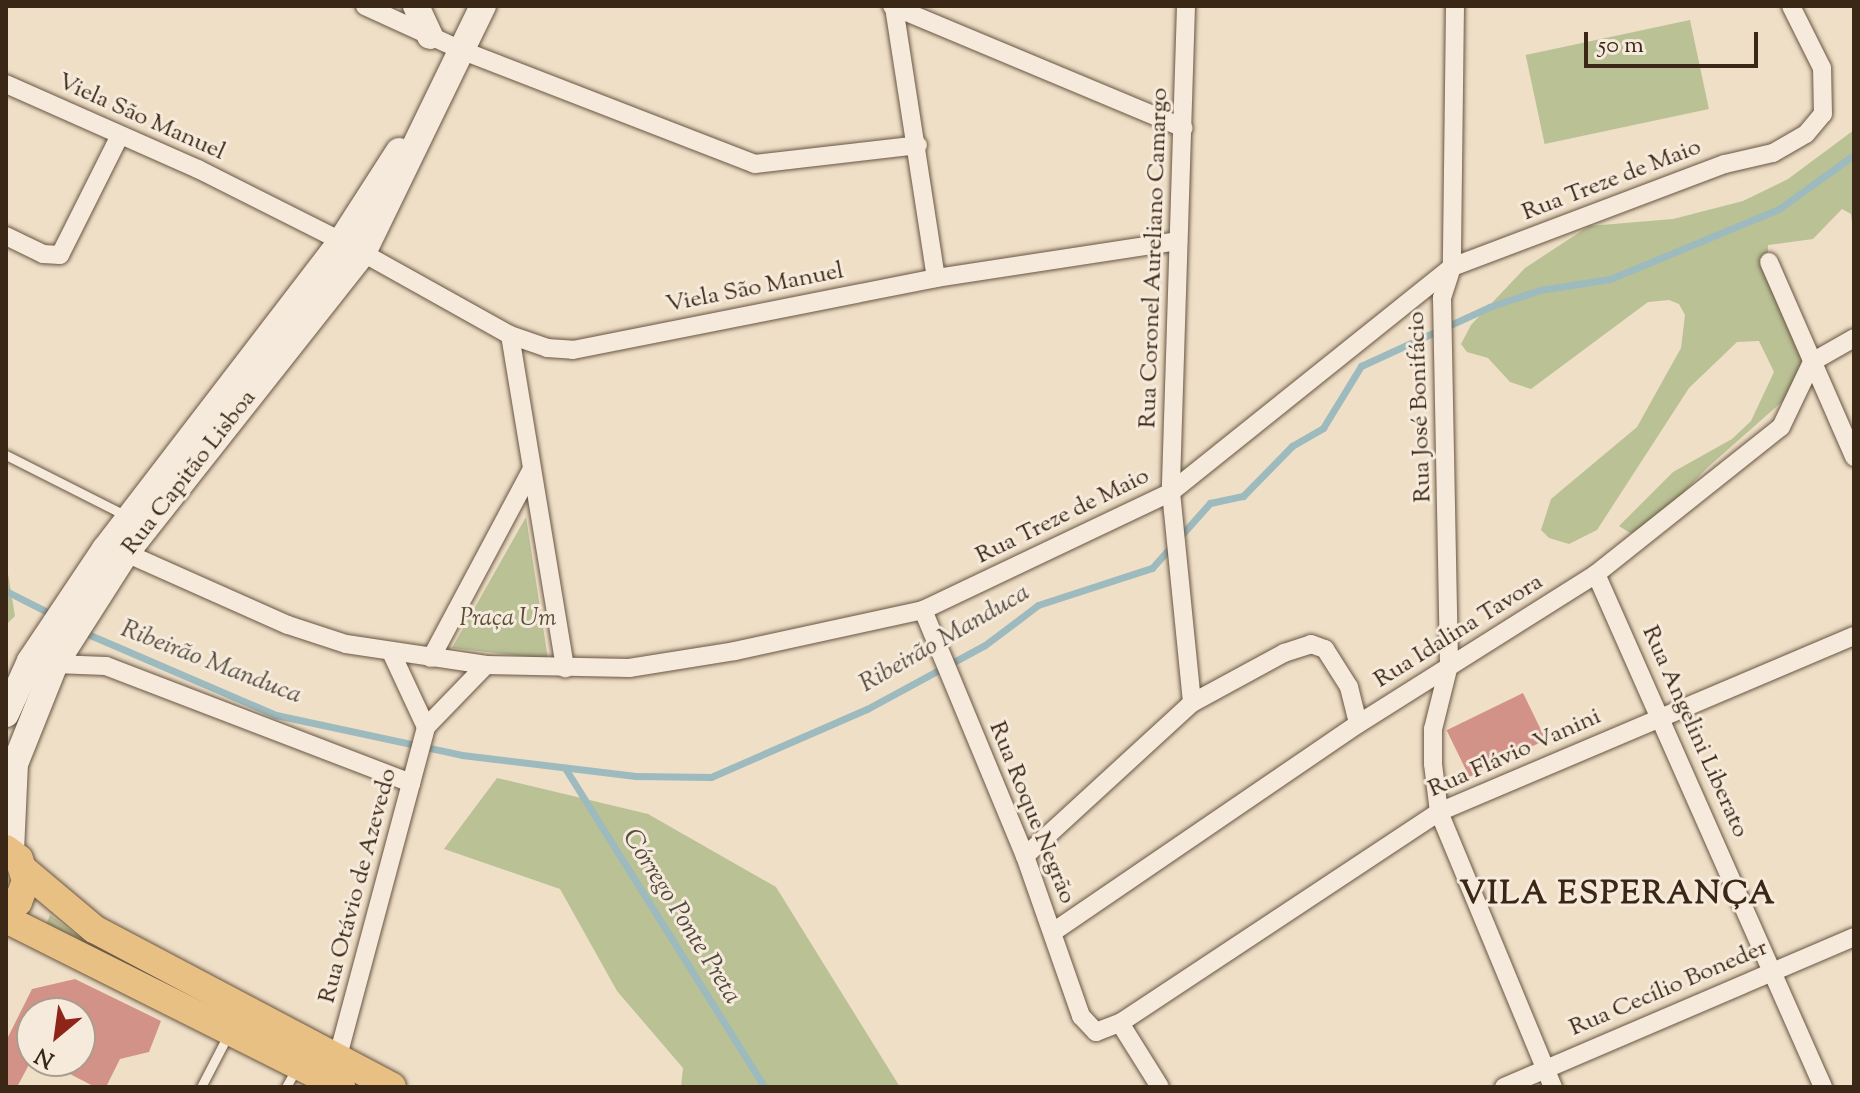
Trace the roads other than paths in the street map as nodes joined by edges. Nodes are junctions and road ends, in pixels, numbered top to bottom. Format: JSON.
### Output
{"nodes":[{"id":1,"x":365,"y":6,"type":"edge"},
{"id":2,"x":416,"y":6,"type":"edge"},
{"id":3,"x":483,"y":6,"type":"edge"},
{"id":4,"x":893,"y":6,"type":"edge"},
{"id":5,"x":1186,"y":6,"type":"edge"},
{"id":6,"x":1455,"y":6,"type":"edge"},
{"id":7,"x":1791,"y":6,"type":"edge"},
{"id":8,"x":430,"y":36,"type":"junction"},
{"id":9,"x":461,"y":50,"type":"junction"},
{"id":10,"x":6,"y":84,"type":"edge"},
{"id":11,"x":1184,"y":128,"type":"junction"},
{"id":12,"x":120,"y":135,"type":"junction"},
{"id":13,"x":918,"y":145,"type":"junction"},
{"id":14,"x":6,"y":236,"type":"edge"},
{"id":15,"x":1178,"y":241,"type":"junction"},
{"id":16,"x":352,"y":247,"type":"junction"},
{"id":17,"x":1769,"y":262,"type":"dead end"},
{"id":18,"x":1452,"y":267,"type":"junction"},
{"id":19,"x":936,"y":278,"type":"junction"},
{"id":20,"x":510,"y":335,"type":"junction"},
{"id":21,"x":1854,"y":338,"type":"edge"},
{"id":22,"x":1812,"y":362,"type":"junction"},
{"id":23,"x":6,"y":455,"type":"edge"},
{"id":24,"x":1854,"y":457,"type":"edge"},
{"id":25,"x":531,"y":471,"type":"junction"},
{"id":26,"x":1171,"y":492,"type":"junction"},
{"id":27,"x":128,"y":517,"type":"junction"},
{"id":28,"x":126,"y":553,"type":"junction"},
{"id":29,"x":1596,"y":574,"type":"junction"},
{"id":30,"x":87,"y":594,"type":"junction"},
{"id":31,"x":923,"y":610,"type":"junction"},
{"id":32,"x":1854,"y":636,"type":"edge"},
{"id":33,"x":58,"y":645,"type":"junction"},
{"id":34,"x":391,"y":652,"type":"junction"},
{"id":35,"x":431,"y":658,"type":"junction"},
{"id":36,"x":486,"y":665,"type":"junction"},
{"id":37,"x":1449,"y":665,"type":"junction"},
{"id":38,"x":565,"y":669,"type":"junction"},
{"id":39,"x":1192,"y":703,"type":"junction"},
{"id":40,"x":6,"y":714,"type":"edge"},
{"id":41,"x":1662,"y":716,"type":"junction"},
{"id":42,"x":1358,"y":724,"type":"junction"},
{"id":43,"x":425,"y":730,"type":"junction"},
{"id":44,"x":411,"y":783,"type":"junction"},
{"id":45,"x":1439,"y":812,"type":"junction"},
{"id":46,"x":1025,"y":856,"type":"junction"},
{"id":47,"x":14,"y":857,"type":"edge"},
{"id":48,"x":6,"y":910,"type":"edge"},
{"id":49,"x":6,"y":919,"type":"edge"},
{"id":50,"x":1053,"y":932,"type":"junction"},
{"id":51,"x":1854,"y":937,"type":"edge"},
{"id":52,"x":1772,"y":971,"type":"junction"},
{"id":53,"x":1120,"y":1023,"type":"junction"},
{"id":54,"x":1096,"y":1032,"type":"joint"},
{"id":55,"x":228,"y":1035,"type":"junction"},
{"id":56,"x":338,"y":1056,"type":"junction"},
{"id":57,"x":1545,"y":1069,"type":"junction"},
{"id":58,"x":292,"y":1075,"type":"edge"},
{"id":59,"x":201,"y":1087,"type":"edge"},
{"id":60,"x":341,"y":1087,"type":"edge"},
{"id":61,"x":392,"y":1087,"type":"edge"},
{"id":62,"x":1160,"y":1087,"type":"edge"},
{"id":63,"x":1504,"y":1087,"type":"edge"},
{"id":64,"x":1553,"y":1087,"type":"edge"},
{"id":65,"x":1823,"y":1087,"type":"edge"}],
"edges":[{"from":1,"to":8,"type":"street"},
{"from":2,"to":8,"type":"street"},
{"from":3,"to":9,"type":"street","name":"Rua Capitão Lisboa"},
{"from":4,"to":11,"type":"street"},
{"from":4,"to":13,"type":"street"},
{"from":5,"to":11,"type":"street","name":"Rua Coronel Aureliano Camargo"},
{"from":6,"to":18,"type":"street","name":"Rua José Bonifácio"},
{"from":7,"to":18,"type":"street","name":"Rua Treze de Maio"},
{"from":8,"to":9,"type":"street"},
{"from":9,"to":13,"type":"street"},
{"from":9,"to":16,"type":"street","name":"Rua Capitão Lisboa"},
{"from":10,"to":12,"type":"street","name":"Viela São Manuel"},
{"from":11,"to":15,"type":"street","name":"Rua Coronel Aureliano Camargo"},
{"from":12,"to":14,"type":"street"},
{"from":12,"to":16,"type":"street","name":"Viela São Manuel"},
{"from":13,"to":19,"type":"street"},
{"from":15,"to":19,"type":"street","name":"Viela São Manuel"},
{"from":15,"to":26,"type":"street","name":"Rua Coronel Aureliano Camargo"},
{"from":16,"to":20,"type":"street","name":"Viela São Manuel"},
{"from":16,"to":27,"type":"street","name":"Rua Capitão Lisboa"},
{"from":16,"to":28,"type":"street","name":"Rua Capitão Lisboa"},
{"from":17,"to":22,"type":"street"},
{"from":18,"to":26,"type":"street","name":"Rua Treze de Maio"},
{"from":18,"to":37,"type":"street","name":"Rua José Bonifácio"},
{"from":19,"to":20,"type":"street","name":"Viela São Manuel"},
{"from":20,"to":25,"type":"street"},
{"from":21,"to":22,"type":"street"},
{"from":22,"to":24,"type":"street"},
{"from":22,"to":29,"type":"street","name":"Rua Idalina Tavora"},
{"from":23,"to":27,"type":"lane"},
{"from":25,"to":35,"type":"street"},
{"from":25,"to":38,"type":"street"},
{"from":26,"to":31,"type":"street","name":"Rua Treze de Maio"},
{"from":26,"to":39,"type":"street","name":"Rua Coronel Aureliano Camargo"},
{"from":27,"to":30,"type":"street","name":"Rua Capitão Lisboa"},
{"from":28,"to":30,"type":"street","name":"Rua Capitão Lisboa"},
{"from":28,"to":34,"type":"street","name":"Rua Treze de Maio"},
{"from":29,"to":37,"type":"street","name":"Rua Idalina Tavora"},
{"from":29,"to":41,"type":"street","name":"Rua Angelini Liberato"},
{"from":30,"to":33,"type":"street","name":"Rua Capitão Lisboa"},
{"from":31,"to":38,"type":"street","name":"Rua Treze de Maio"},
{"from":31,"to":46,"type":"street","name":"Rua Roque Negrão"},
{"from":32,"to":41,"type":"street","name":"Rua Flávio Vanini"},
{"from":33,"to":40,"type":"street","name":"Rua Capitão Lisboa"},
{"from":33,"to":44,"type":"street"},
{"from":33,"to":47,"type":"street","name":"Rua Capitão Lisboa"},
{"from":34,"to":35,"type":"street","name":"Rua Treze de Maio"},
{"from":34,"to":43,"type":"street"},
{"from":35,"to":36,"type":"street","name":"Rua Treze de Maio"},
{"from":36,"to":38,"type":"street","name":"Rua Treze de Maio"},
{"from":36,"to":43,"type":"street"},
{"from":37,"to":42,"type":"street","name":"Rua Idalina Tavora"},
{"from":37,"to":45,"type":"street","name":"Rua José Bonifácio"},
{"from":39,"to":42,"type":"street"},
{"from":39,"to":46,"type":"street"},
{"from":41,"to":45,"type":"street","name":"Rua Flávio Vanini"},
{"from":41,"to":52,"type":"street","name":"Rua Angelini Liberato"},
{"from":42,"to":50,"type":"street","name":"Rua Idalina Tavora"},
{"from":43,"to":44,"type":"street","name":"Rua Otávio de Azevedo"},
{"from":44,"to":56,"type":"street","name":"Rua Otávio de Azevedo"},
{"from":45,"to":53,"type":"street","name":"Rua Flávio Vanini"},
{"from":45,"to":57,"type":"street","name":"Rua José Bonifácio"},
{"from":46,"to":50,"type":"street","name":"Rua Roque Negrão"},
{"from":47,"to":48,"type":"main road"},
{"from":47,"to":56,"type":"main road"},
{"from":49,"to":55,"type":"main road"},
{"from":50,"to":54,"type":"street","name":"Rua Roque Negrão"},
{"from":51,"to":52,"type":"street","name":"Rua Cecílio Boneder"},
{"from":52,"to":57,"type":"street","name":"Rua Cecílio Boneder"},
{"from":52,"to":65,"type":"street","name":"Rua Angelini Liberato"},
{"from":53,"to":54,"type":"street","name":"Rua Flávio Vanini"},
{"from":53,"to":62,"type":"street"},
{"from":55,"to":58,"type":"main road"},
{"from":55,"to":59,"type":"lane"},
{"from":56,"to":61,"type":"main road"},
{"from":57,"to":63,"type":"street","name":"Rua Cecílio Boneder"},
{"from":57,"to":64,"type":"street","name":"Rua José Bonifácio"},
{"from":58,"to":60,"type":"main road"}]}
